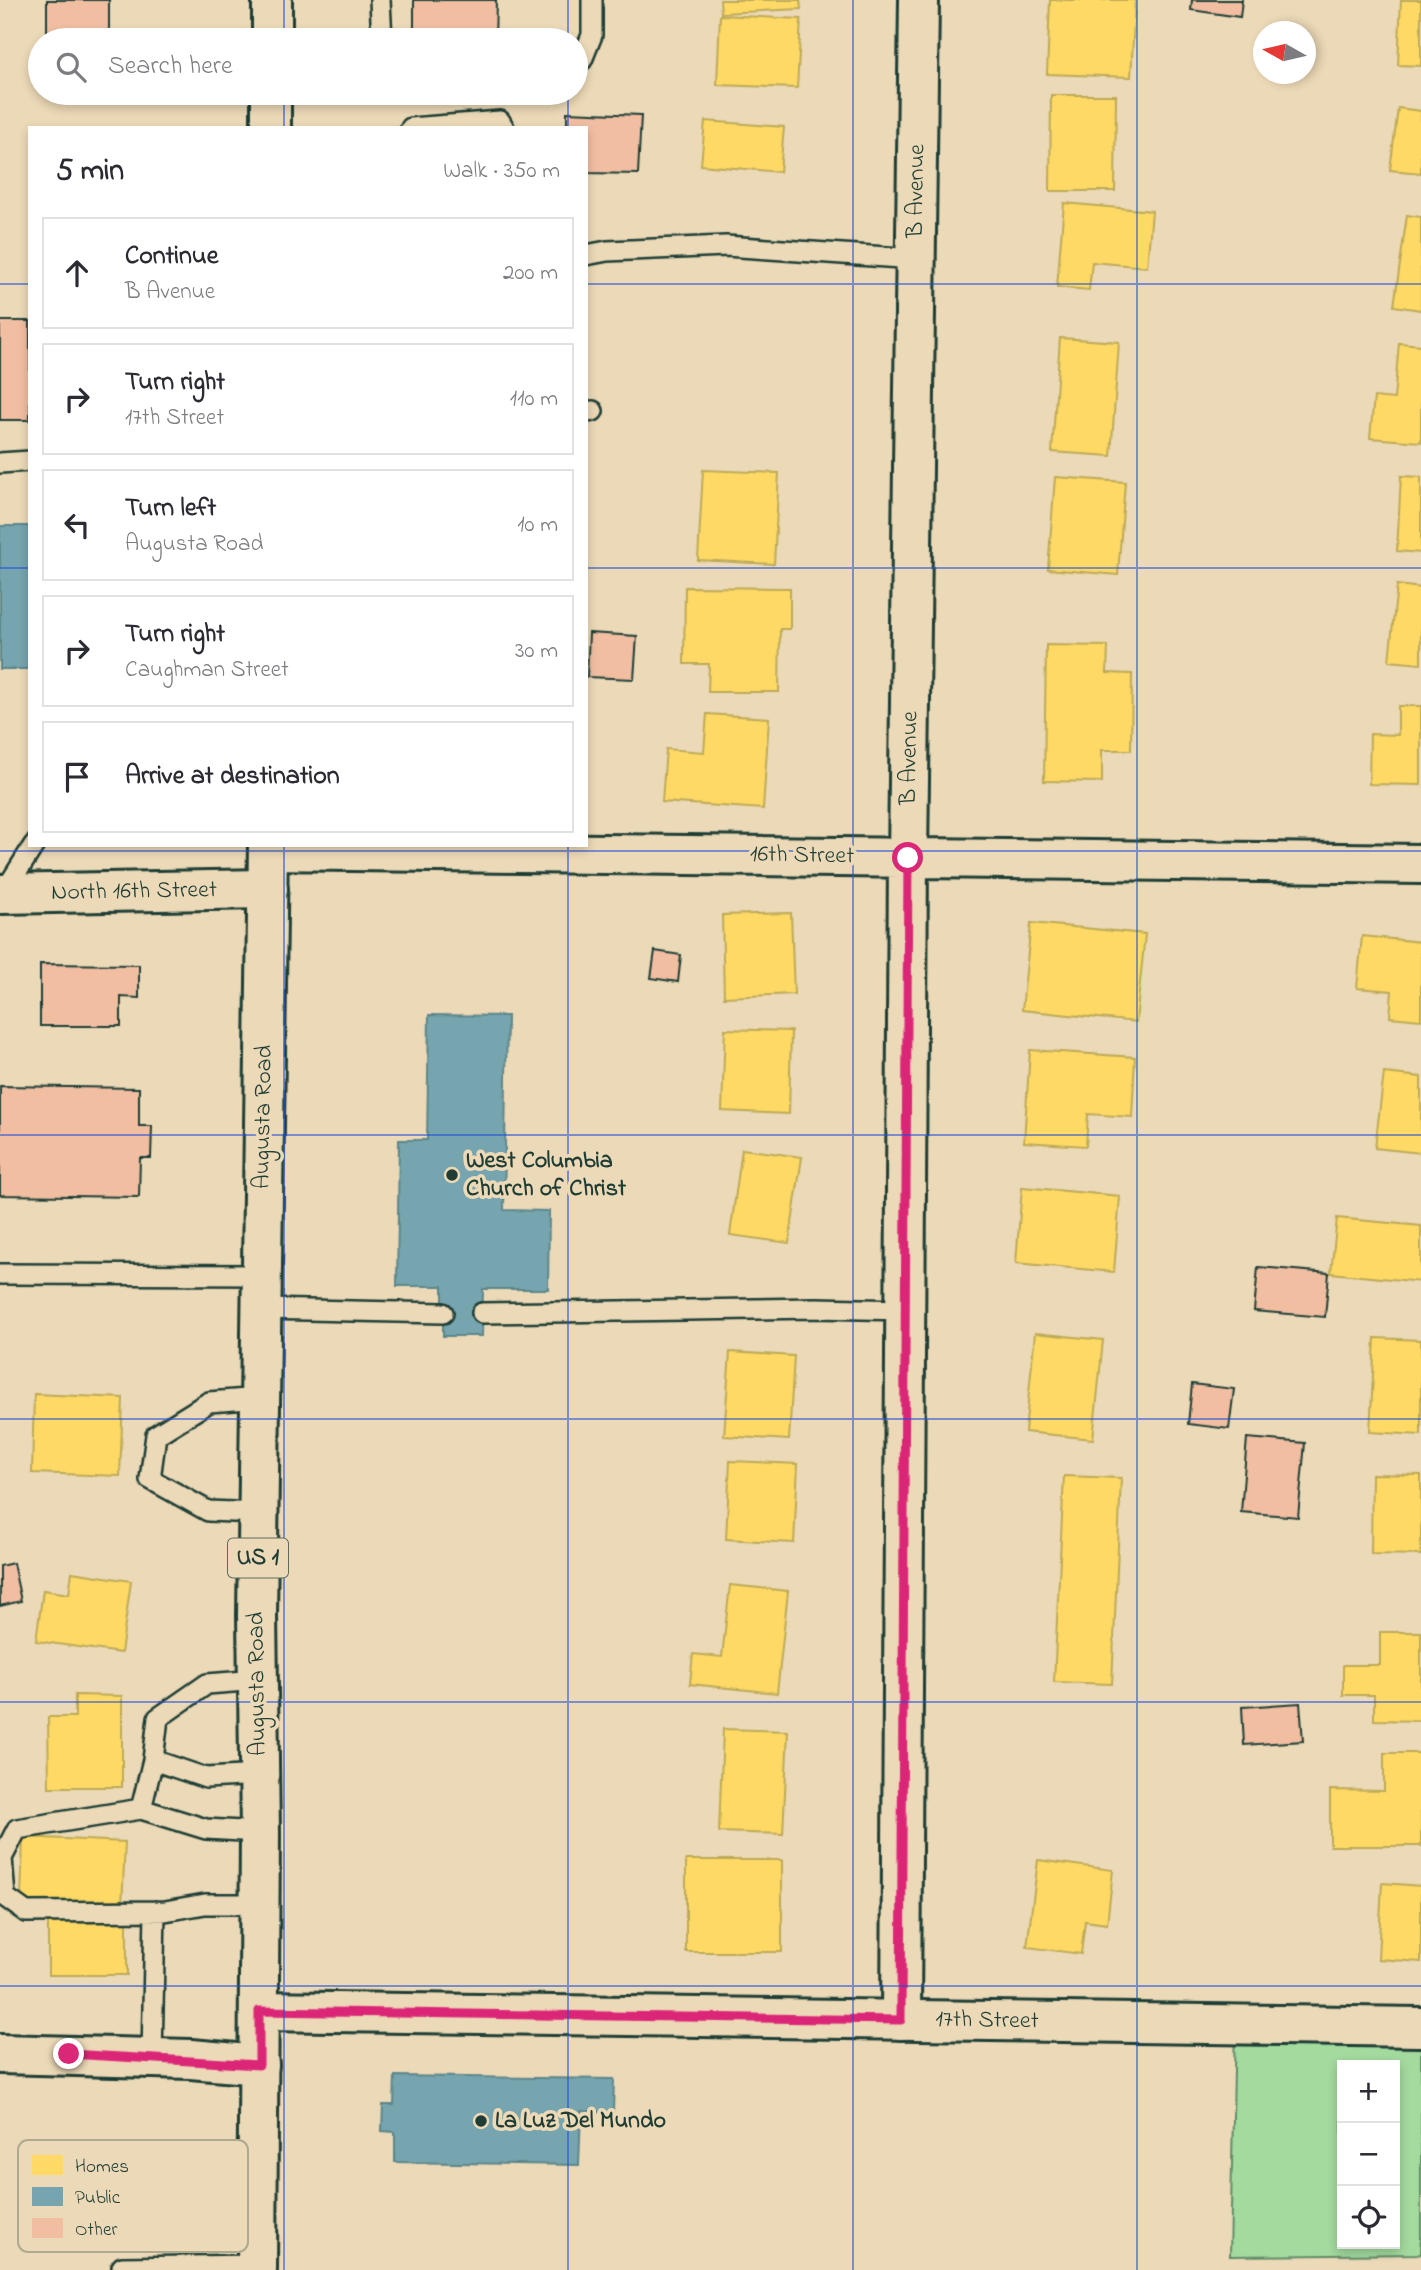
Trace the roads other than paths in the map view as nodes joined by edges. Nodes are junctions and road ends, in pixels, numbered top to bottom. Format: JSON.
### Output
{"nodes":[{"id":1,"x":272,"y":0,"type":"edge"},
{"id":2,"x":380,"y":0,"type":"edge"},
{"id":3,"x":592,"y":0,"type":"edge"},
{"id":4,"x":919,"y":0,"type":"edge"},
{"id":5,"x":272,"y":28,"type":"edge"},
{"id":6,"x":381,"y":28,"type":"edge"},
{"id":7,"x":588,"y":45,"type":"edge"},
{"id":8,"x":271,"y":105,"type":"edge"},
{"id":9,"x":271,"y":126,"type":"edge"},
{"id":10,"x":436,"y":126,"type":"edge"},
{"id":11,"x":503,"y":126,"type":"edge"},
{"id":12,"x":588,"y":255,"type":"edge"},
{"id":13,"x":916,"y":259,"type":"junction"},
{"id":14,"x":28,"y":461,"type":"edge"},
{"id":15,"x":0,"y":463,"type":"edge"},
{"id":16,"x":33,"y":847,"type":"edge"},
{"id":17,"x":268,"y":848,"type":"edge"},
{"id":18,"x":908,"y":858,"type":"junction"},
{"id":19,"x":1421,"y":864,"type":"edge"},
{"id":20,"x":268,"y":890,"type":"junction"},
{"id":21,"x":1,"y":894,"type":"edge"},
{"id":22,"x":0,"y":1274,"type":"edge"},
{"id":23,"x":262,"y":1292,"type":"junction"},
{"id":24,"x":906,"y":1310,"type":"junction"},
{"id":25,"x":443,"y":1313,"type":"dead end"},
{"id":26,"x":482,"y":1314,"type":"dead end"},
{"id":27,"x":260,"y":1398,"type":"junction"},
{"id":28,"x":258,"y":1513,"type":"junction"},
{"id":29,"x":258,"y":1680,"type":"junction"},
{"id":30,"x":153,"y":1760,"type":"junction"},
{"id":31,"x":260,"y":1775,"type":"junction"},
{"id":32,"x":141,"y":1809,"type":"junction"},
{"id":33,"x":260,"y":1832,"type":"junction"},
{"id":34,"x":260,"y":1904,"type":"junction"},
{"id":35,"x":155,"y":1911,"type":"junction"},
{"id":36,"x":259,"y":2011,"type":"junction"},
{"id":37,"x":901,"y":2020,"type":"junction"},
{"id":38,"x":1421,"y":2027,"type":"edge"},
{"id":39,"x":0,"y":2054,"type":"edge"},
{"id":40,"x":152,"y":2057,"type":"junction"},
{"id":41,"x":259,"y":2065,"type":"junction"},
{"id":42,"x":122,"y":2267,"type":"dead end"},
{"id":43,"x":257,"y":2267,"type":"edge"}],
"edges":[{"from":1,"to":5,"type":"street"},
{"from":2,"to":6,"type":"lane"},
{"from":3,"to":7,"type":"lane"},
{"from":4,"to":13,"type":"street","name":"B Avenue"},
{"from":8,"to":9,"type":"street"},
{"from":10,"to":11,"type":"lane"},
{"from":12,"to":13,"type":"lane"},
{"from":13,"to":18,"type":"street","name":"B Avenue"},
{"from":14,"to":15,"type":"lane"},
{"from":16,"to":21,"type":"lane"},
{"from":17,"to":18,"type":"street","name":"16th Street"},
{"from":17,"to":20,"type":"street","name":"Augusta Road","number":"US 1"},
{"from":18,"to":19,"type":"street","name":"16th Street"},
{"from":18,"to":24,"type":"street","name":"B Avenue"},
{"from":20,"to":21,"type":"street","name":"North 16th Street"},
{"from":20,"to":23,"type":"street","name":"Augusta Road","number":"US 1"},
{"from":22,"to":23,"type":"lane"},
{"from":23,"to":25,"type":"lane"},
{"from":23,"to":27,"type":"street","name":"Augusta Road","number":"US 1"},
{"from":24,"to":26,"type":"lane"},
{"from":24,"to":37,"type":"street","name":"B Avenue"},
{"from":27,"to":28,"type":"street","name":"Augusta Road","number":"US 1"},
{"from":27,"to":28,"type":"lane"},
{"from":28,"to":29,"type":"street","name":"Augusta Road","number":"US 1"},
{"from":29,"to":30,"type":"lane"},
{"from":29,"to":31,"type":"street","name":"Augusta Road","number":"US 1"},
{"from":30,"to":31,"type":"lane"},
{"from":30,"to":32,"type":"lane"},
{"from":31,"to":33,"type":"street","name":"Augusta Road","number":"US 1"},
{"from":32,"to":33,"type":"lane"},
{"from":32,"to":35,"type":"lane"},
{"from":33,"to":34,"type":"street","name":"Augusta Road","number":"US 1"},
{"from":34,"to":35,"type":"lane"},
{"from":34,"to":36,"type":"street","name":"Augusta Road","number":"US 1"},
{"from":35,"to":40,"type":"lane"},
{"from":36,"to":37,"type":"street","name":"17th Street"},
{"from":36,"to":41,"type":"street","name":"Augusta Road","number":"US 1"},
{"from":37,"to":38,"type":"street","name":"17th Street"},
{"from":39,"to":40,"type":"street"},
{"from":40,"to":41,"type":"street"},
{"from":41,"to":43,"type":"street","name":"Augusta Road","number":"US 1"},
{"from":42,"to":43,"type":"lane"}]}
